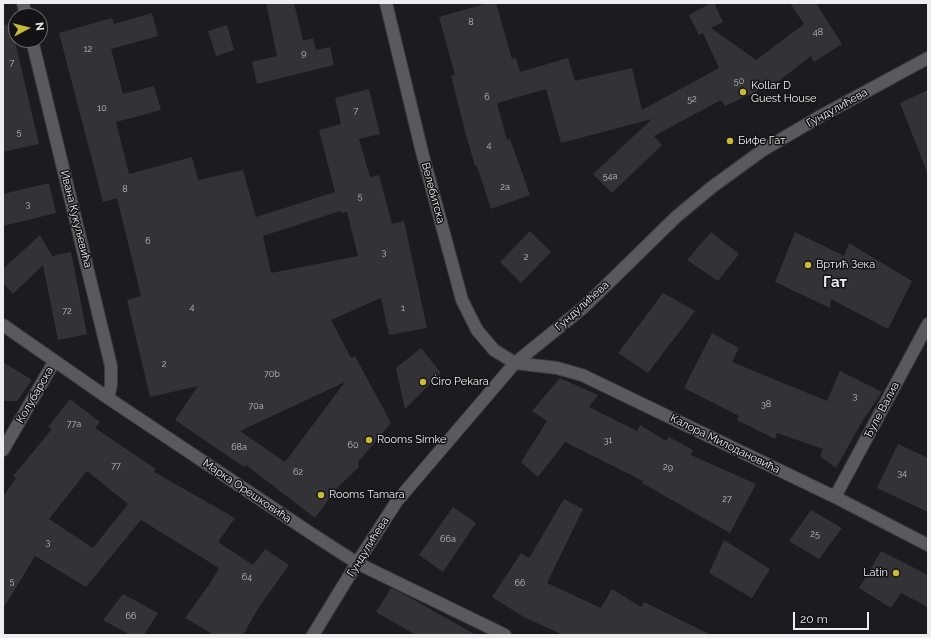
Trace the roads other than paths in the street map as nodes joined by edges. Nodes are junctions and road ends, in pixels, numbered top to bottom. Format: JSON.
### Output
{"nodes":[{"id":1,"x":386,"y":3,"type":"edge"},
{"id":2,"x":34,"y":48,"type":"edge"},
{"id":3,"x":928,"y":58,"type":"edge"},
{"id":4,"x":928,"y":324,"type":"edge"},
{"id":5,"x":3,"y":325,"type":"edge"},
{"id":6,"x":54,"y":362,"type":"junction"},
{"id":7,"x":515,"y":363,"type":"junction"},
{"id":8,"x":108,"y":398,"type":"junction"},
{"id":9,"x":3,"y":450,"type":"edge"},
{"id":10,"x":835,"y":497,"type":"junction"},
{"id":11,"x":928,"y":545,"type":"edge"},
{"id":12,"x":357,"y":563,"type":"junction"},
{"id":13,"x":314,"y":635,"type":"edge"},
{"id":14,"x":505,"y":635,"type":"edge"}],
"edges":[{"from":1,"to":7,"type":"street","name":"Велебитска"},
{"from":2,"to":8,"type":"street","name":"Ивана Кукуљевића"},
{"from":3,"to":7,"type":"street","name":"Гундулићева"},
{"from":4,"to":10,"type":"street","name":"Ђуле Валиа"},
{"from":5,"to":6,"type":"street","name":"Марка Орешковића"},
{"from":6,"to":8,"type":"street","name":"Марка Орешковића"},
{"from":6,"to":9,"type":"street","name":"Колубарска"},
{"from":7,"to":10,"type":"street","name":"Калора Милодановића"},
{"from":7,"to":12,"type":"street","name":"Гундулићева"},
{"from":8,"to":12,"type":"street","name":"Марка Орешковића"},
{"from":10,"to":11,"type":"street","name":"Калора Милодановића"},
{"from":12,"to":13,"type":"street","name":"Гундулићева"},
{"from":12,"to":14,"type":"street","name":"Марка Орешковића"}]}
